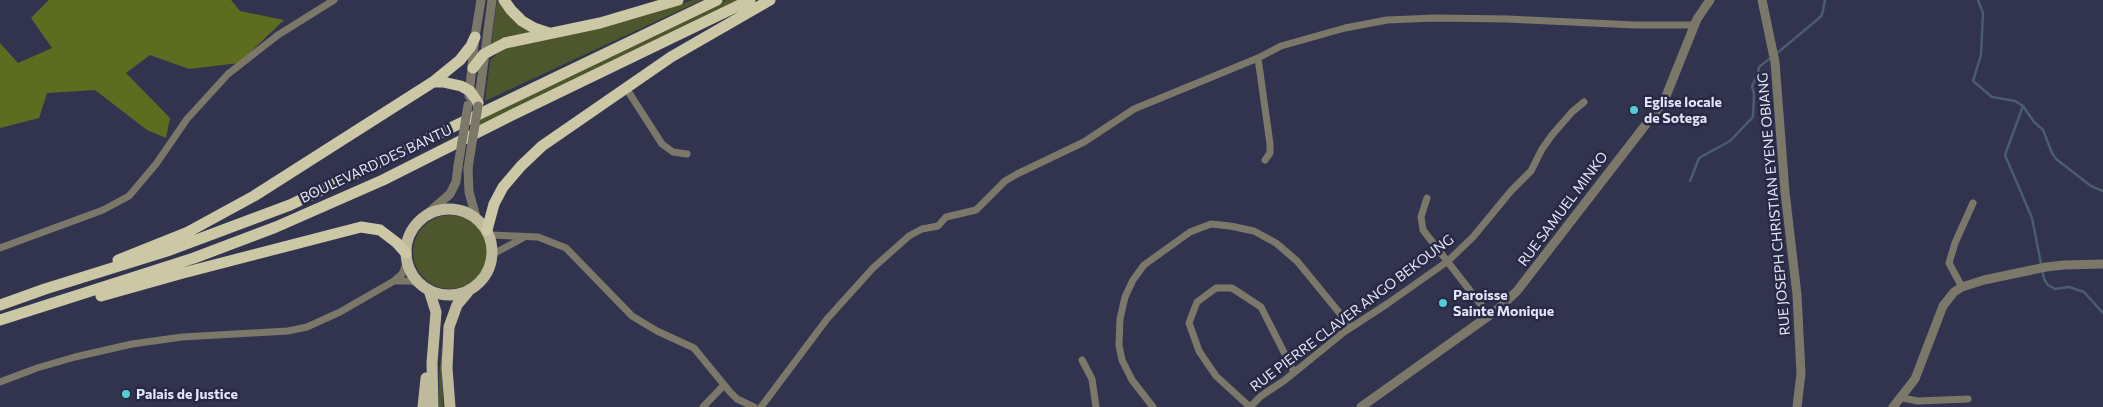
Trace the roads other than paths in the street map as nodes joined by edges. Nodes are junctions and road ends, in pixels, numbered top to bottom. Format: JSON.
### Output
{"nodes":[{"id":1,"x":334,"y":0,"type":"edge"},
{"id":2,"x":482,"y":0,"type":"edge"},
{"id":3,"x":492,"y":0,"type":"edge"},
{"id":4,"x":504,"y":0,"type":"edge"},
{"id":5,"x":678,"y":0,"type":"edge"},
{"id":6,"x":717,"y":0,"type":"edge"},
{"id":7,"x":750,"y":0,"type":"edge"},
{"id":8,"x":770,"y":0,"type":"edge"},
{"id":9,"x":1710,"y":0,"type":"edge"},
{"id":10,"x":1762,"y":0,"type":"edge"},
{"id":11,"x":1695,"y":25,"type":"junction"},
{"id":12,"x":550,"y":33,"type":"junction"},
{"id":13,"x":475,"y":37,"type":"junction"},
{"id":14,"x":484,"y":54,"type":"junction"},
{"id":15,"x":1258,"y":58,"type":"junction"},
{"id":16,"x":474,"y":68,"type":"junction"},
{"id":17,"x":433,"y":82,"type":"junction"},
{"id":18,"x":626,"y":88,"type":"junction"},
{"id":19,"x":470,"y":91,"type":"junction"},
{"id":20,"x":1584,"y":102,"type":"dead end"},
{"id":21,"x":475,"y":105,"type":"junction"},
{"id":22,"x":687,"y":154,"type":"dead end"},
{"id":23,"x":1265,"y":160,"type":"dead end"},
{"id":24,"x":1427,"y":198,"type":"dead end"},
{"id":25,"x":1973,"y":203,"type":"dead end"},
{"id":26,"x":427,"y":214,"type":"junction"},
{"id":27,"x":476,"y":217,"type":"junction"},
{"id":28,"x":489,"y":232,"type":"junction"},
{"id":29,"x":525,"y":237,"type":"junction"},
{"id":30,"x":0,"y":248,"type":"edge"},
{"id":31,"x":493,"y":254,"type":"junction"},
{"id":32,"x":406,"y":257,"type":"junction"},
{"id":33,"x":1448,"y":261,"type":"junction"},
{"id":34,"x":2103,"y":264,"type":"edge"},
{"id":35,"x":394,"y":281,"type":"junction"},
{"id":36,"x":1962,"y":286,"type":"junction"},
{"id":37,"x":424,"y":287,"type":"junction"},
{"id":38,"x":474,"y":288,"type":"junction"},
{"id":39,"x":45,"y":289,"type":"junction"},
{"id":40,"x":0,"y":305,"type":"edge"},
{"id":41,"x":1490,"y":315,"type":"junction"},
{"id":42,"x":0,"y":320,"type":"edge"},
{"id":43,"x":1351,"y":326,"type":"junction"},
{"id":44,"x":434,"y":329,"type":"junction"},
{"id":45,"x":1082,"y":360,"type":"dead end"},
{"id":46,"x":1294,"y":372,"type":"junction"},
{"id":47,"x":0,"y":382,"type":"edge"},
{"id":48,"x":448,"y":383,"type":"junction"},
{"id":49,"x":724,"y":385,"type":"junction"},
{"id":50,"x":1902,"y":398,"type":"junction"},
{"id":51,"x":1968,"y":399,"type":"dead end"},
{"id":52,"x":1365,"y":406,"type":"edge"},
{"id":53,"x":422,"y":407,"type":"edge"},
{"id":54,"x":433,"y":407,"type":"edge"},
{"id":55,"x":446,"y":407,"type":"edge"},
{"id":56,"x":450,"y":407,"type":"edge"},
{"id":57,"x":703,"y":407,"type":"edge"},
{"id":58,"x":754,"y":407,"type":"edge"},
{"id":59,"x":761,"y":407,"type":"edge"},
{"id":60,"x":1096,"y":407,"type":"edge"},
{"id":61,"x":1153,"y":407,"type":"edge"},
{"id":62,"x":1250,"y":407,"type":"edge"},
{"id":63,"x":1797,"y":407,"type":"edge"},
{"id":64,"x":1892,"y":407,"type":"edge"}],
"edges":[{"from":1,"to":30,"type":"street"},
{"from":2,"to":13,"type":"street"},
{"from":3,"to":14,"type":"street"},
{"from":4,"to":12,"type":"highway"},
{"from":5,"to":12,"type":"highway"},
{"from":6,"to":39,"type":"highway","name":"BOULEVARD DES BANTU"},
{"from":7,"to":42,"type":"highway","name":"BOULEVARD DES BANTU"},
{"from":8,"to":18,"type":"highway"},
{"from":9,"to":11,"type":"street","name":"RUE SAMUEL MINKO"},
{"from":10,"to":63,"type":"street","name":"RUE JOSEPH CHRISTIAN EYENE OBIANG"},
{"from":11,"to":15,"type":"street"},
{"from":11,"to":41,"type":"street","name":"RUE SAMUEL MINKO"},
{"from":12,"to":14,"type":"highway"},
{"from":13,"to":16,"type":"street"},
{"from":13,"to":17,"type":"highway"},
{"from":14,"to":16,"type":"highway"},
{"from":14,"to":21,"type":"street"},
{"from":15,"to":23,"type":"street"},
{"from":15,"to":59,"type":"street"},
{"from":16,"to":19,"type":"street"},
{"from":17,"to":19,"type":"highway"},
{"from":17,"to":39,"type":"highway"},
{"from":18,"to":22,"type":"street"},
{"from":18,"to":28,"type":"highway"},
{"from":19,"to":21,"type":"highway"},
{"from":20,"to":33,"type":"street","name":"RUE PIERRE CLAVER ANGO BEKOUNG"},
{"from":21,"to":26,"type":"street","bridge":true},
{"from":21,"to":27,"type":"street","bridge":true},
{"from":24,"to":33,"type":"street"},
{"from":25,"to":36,"type":"street"},
{"from":26,"to":27,"type":"main road"},
{"from":26,"to":32,"type":"main road"},
{"from":27,"to":28,"type":"main road"},
{"from":28,"to":29,"type":"street"},
{"from":28,"to":31,"type":"main road"},
{"from":29,"to":31,"type":"street"},
{"from":29,"to":49,"type":"street"},
{"from":31,"to":38,"type":"main road"},
{"from":32,"to":35,"type":"street"},
{"from":32,"to":37,"type":"main road"},
{"from":32,"to":42,"type":"highway"},
{"from":33,"to":41,"type":"street"},
{"from":33,"to":43,"type":"street","name":"RUE PIERRE CLAVER ANGO BEKOUNG"},
{"from":34,"to":36,"type":"street"},
{"from":35,"to":37,"type":"street"},
{"from":35,"to":47,"type":"street"},
{"from":36,"to":50,"type":"street"},
{"from":37,"to":38,"type":"main road"},
{"from":37,"to":44,"type":"main road"},
{"from":38,"to":48,"type":"main road"},
{"from":39,"to":40,"type":"highway","name":"BOULEVARD DES BANTU"},
{"from":41,"to":52,"type":"street","name":"RUE SAMUEL MINKO"},
{"from":43,"to":46,"type":"street","name":"RUE PIERRE CLAVER ANGO BEKOUNG"},
{"from":43,"to":61,"type":"street"},
{"from":44,"to":53,"type":"main road"},
{"from":44,"to":54,"type":"main road"},
{"from":45,"to":60,"type":"street"},
{"from":46,"to":62,"type":"street","name":"RUE PIERRE CLAVER ANGO BEKOUNG"},
{"from":46,"to":62,"type":"street"},
{"from":48,"to":55,"type":"main road"},
{"from":48,"to":56,"type":"main road"},
{"from":49,"to":57,"type":"street"},
{"from":49,"to":58,"type":"street"},
{"from":50,"to":51,"type":"street"},
{"from":50,"to":64,"type":"street"}]}
